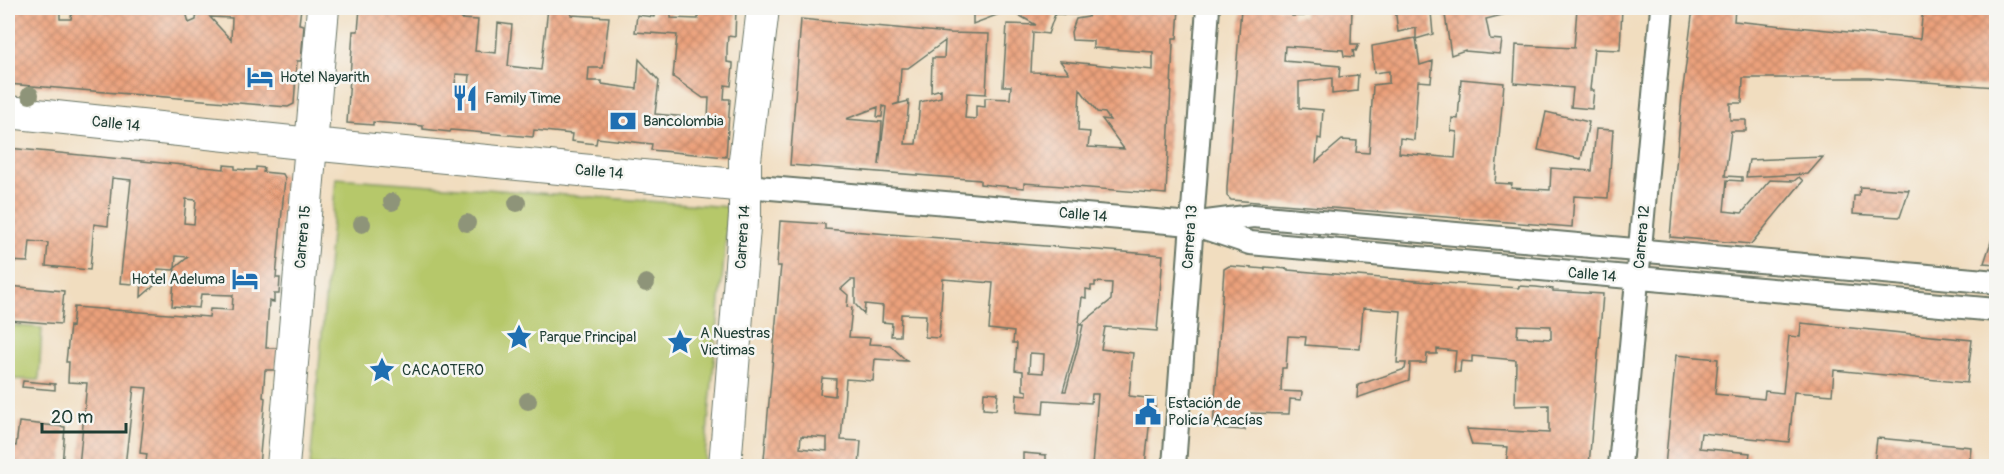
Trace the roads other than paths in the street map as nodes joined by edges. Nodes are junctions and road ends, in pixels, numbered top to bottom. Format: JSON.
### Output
{"nodes":[{"id":1,"x":323,"y":8,"type":"edge"},
{"id":2,"x":763,"y":8,"type":"edge"},
{"id":3,"x":1208,"y":8,"type":"edge"},
{"id":4,"x":1662,"y":8,"type":"edge"},
{"id":5,"x":8,"y":112,"type":"edge"},
{"id":6,"x":311,"y":144,"type":"junction"},
{"id":7,"x":746,"y":186,"type":"junction"},
{"id":8,"x":1191,"y":224,"type":"junction"},
{"id":9,"x":1640,"y":250,"type":"junction"},
{"id":10,"x":1638,"y":279,"type":"junction"},
{"id":11,"x":1996,"y":282,"type":"edge"},
{"id":12,"x":1996,"y":310,"type":"edge"},
{"id":13,"x":283,"y":466,"type":"edge"},
{"id":14,"x":726,"y":466,"type":"edge"},
{"id":15,"x":1174,"y":466,"type":"edge"},
{"id":16,"x":1620,"y":466,"type":"edge"}],
"edges":[{"from":1,"to":6,"type":"street","name":"Carrera 15"},
{"from":2,"to":7,"type":"street","name":"Carrera 14"},
{"from":3,"to":8,"type":"street","name":"Carrera 13"},
{"from":4,"to":9,"type":"street","name":"Carrera 12"},
{"from":5,"to":6,"type":"street","name":"Calle 14"},
{"from":6,"to":7,"type":"street","name":"Calle 14"},
{"from":6,"to":13,"type":"street","name":"Carrera 15"},
{"from":7,"to":8,"type":"street","name":"Calle 14"},
{"from":7,"to":14,"type":"street","name":"Carrera 14"},
{"from":8,"to":9,"type":"street","name":"Calle 14"},
{"from":8,"to":10,"type":"street","name":"Calle 14"},
{"from":8,"to":15,"type":"street","name":"Carrera 13"},
{"from":9,"to":10,"type":"street","name":"Carrera 12"},
{"from":9,"to":11,"type":"street","name":"Calle 14"},
{"from":10,"to":12,"type":"street","name":"Calle 14"},
{"from":10,"to":16,"type":"street","name":"Carrera 12"}]}
